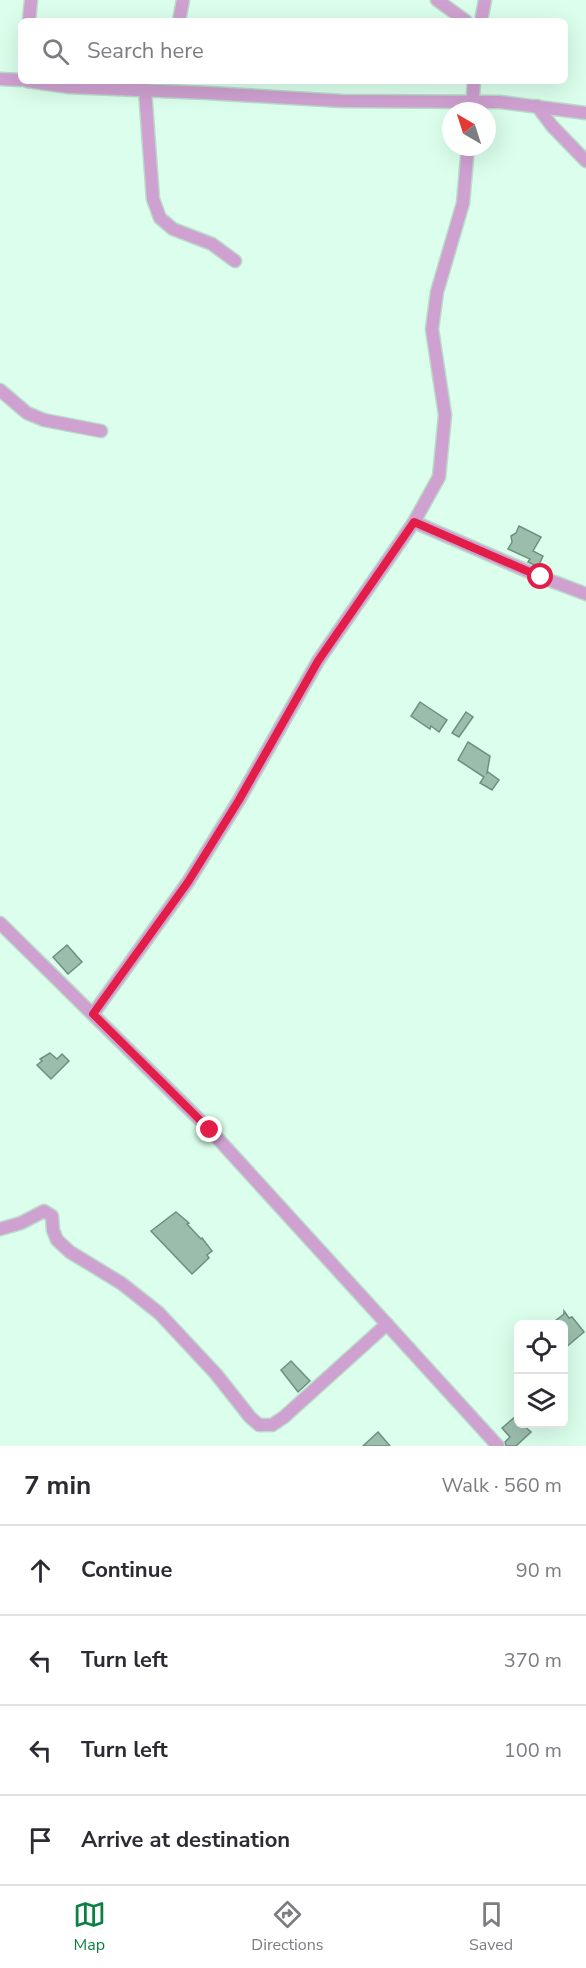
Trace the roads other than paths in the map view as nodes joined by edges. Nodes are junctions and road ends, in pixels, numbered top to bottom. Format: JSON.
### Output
{"nodes":[{"id":1,"x":31,"y":0,"type":"edge"},
{"id":2,"x":183,"y":0,"type":"edge"},
{"id":3,"x":437,"y":0,"type":"edge"},
{"id":4,"x":485,"y":0,"type":"edge"},
{"id":5,"x":29,"y":18,"type":"edge"},
{"id":6,"x":180,"y":18,"type":"edge"},
{"id":7,"x":462,"y":18,"type":"edge"},
{"id":8,"x":482,"y":18,"type":"edge"},
{"id":9,"x":0,"y":79,"type":"edge"},
{"id":10,"x":18,"y":80,"type":"edge"},
{"id":11,"x":48,"y":84,"type":"edge"},
{"id":12,"x":474,"y":84,"type":"edge"},
{"id":13,"x":178,"y":86,"type":"edge"},
{"id":14,"x":145,"y":90,"type":"junction"},
{"id":15,"x":472,"y":102,"type":"edge"},
{"id":16,"x":496,"y":103,"type":"edge"},
{"id":17,"x":442,"y":105,"type":"edge"},
{"id":18,"x":537,"y":106,"type":"junction"},
{"id":19,"x":586,"y":113,"type":"edge"},
{"id":20,"x":467,"y":156,"type":"edge"},
{"id":21,"x":586,"y":161,"type":"edge"},
{"id":22,"x":235,"y":261,"type":"dead end"},
{"id":23,"x":0,"y":390,"type":"edge"},
{"id":24,"x":101,"y":431,"type":"dead end"},
{"id":25,"x":414,"y":522,"type":"junction"},
{"id":26,"x":586,"y":594,"type":"edge"},
{"id":27,"x":0,"y":923,"type":"edge"},
{"id":28,"x":93,"y":1014,"type":"junction"},
{"id":29,"x":0,"y":1229,"type":"edge"},
{"id":30,"x":387,"y":1324,"type":"junction"},
{"id":31,"x":498,"y":1446,"type":"edge"}],
"edges":[{"from":1,"to":5,"type":"street"},
{"from":2,"to":6,"type":"street"},
{"from":3,"to":7,"type":"street"},
{"from":4,"to":8,"type":"street"},
{"from":9,"to":10,"type":"street"},
{"from":11,"to":14,"type":"street"},
{"from":12,"to":15,"type":"street"},
{"from":13,"to":14,"type":"street"},
{"from":13,"to":17,"type":"street"},
{"from":14,"to":22,"type":"street"},
{"from":16,"to":18,"type":"street"},
{"from":18,"to":19,"type":"street"},
{"from":18,"to":21,"type":"street"},
{"from":20,"to":25,"type":"street"},
{"from":23,"to":24,"type":"street"},
{"from":25,"to":26,"type":"street"},
{"from":25,"to":28,"type":"street"},
{"from":27,"to":28,"type":"street"},
{"from":28,"to":30,"type":"street"},
{"from":29,"to":30,"type":"street"},
{"from":30,"to":31,"type":"street"}]}
